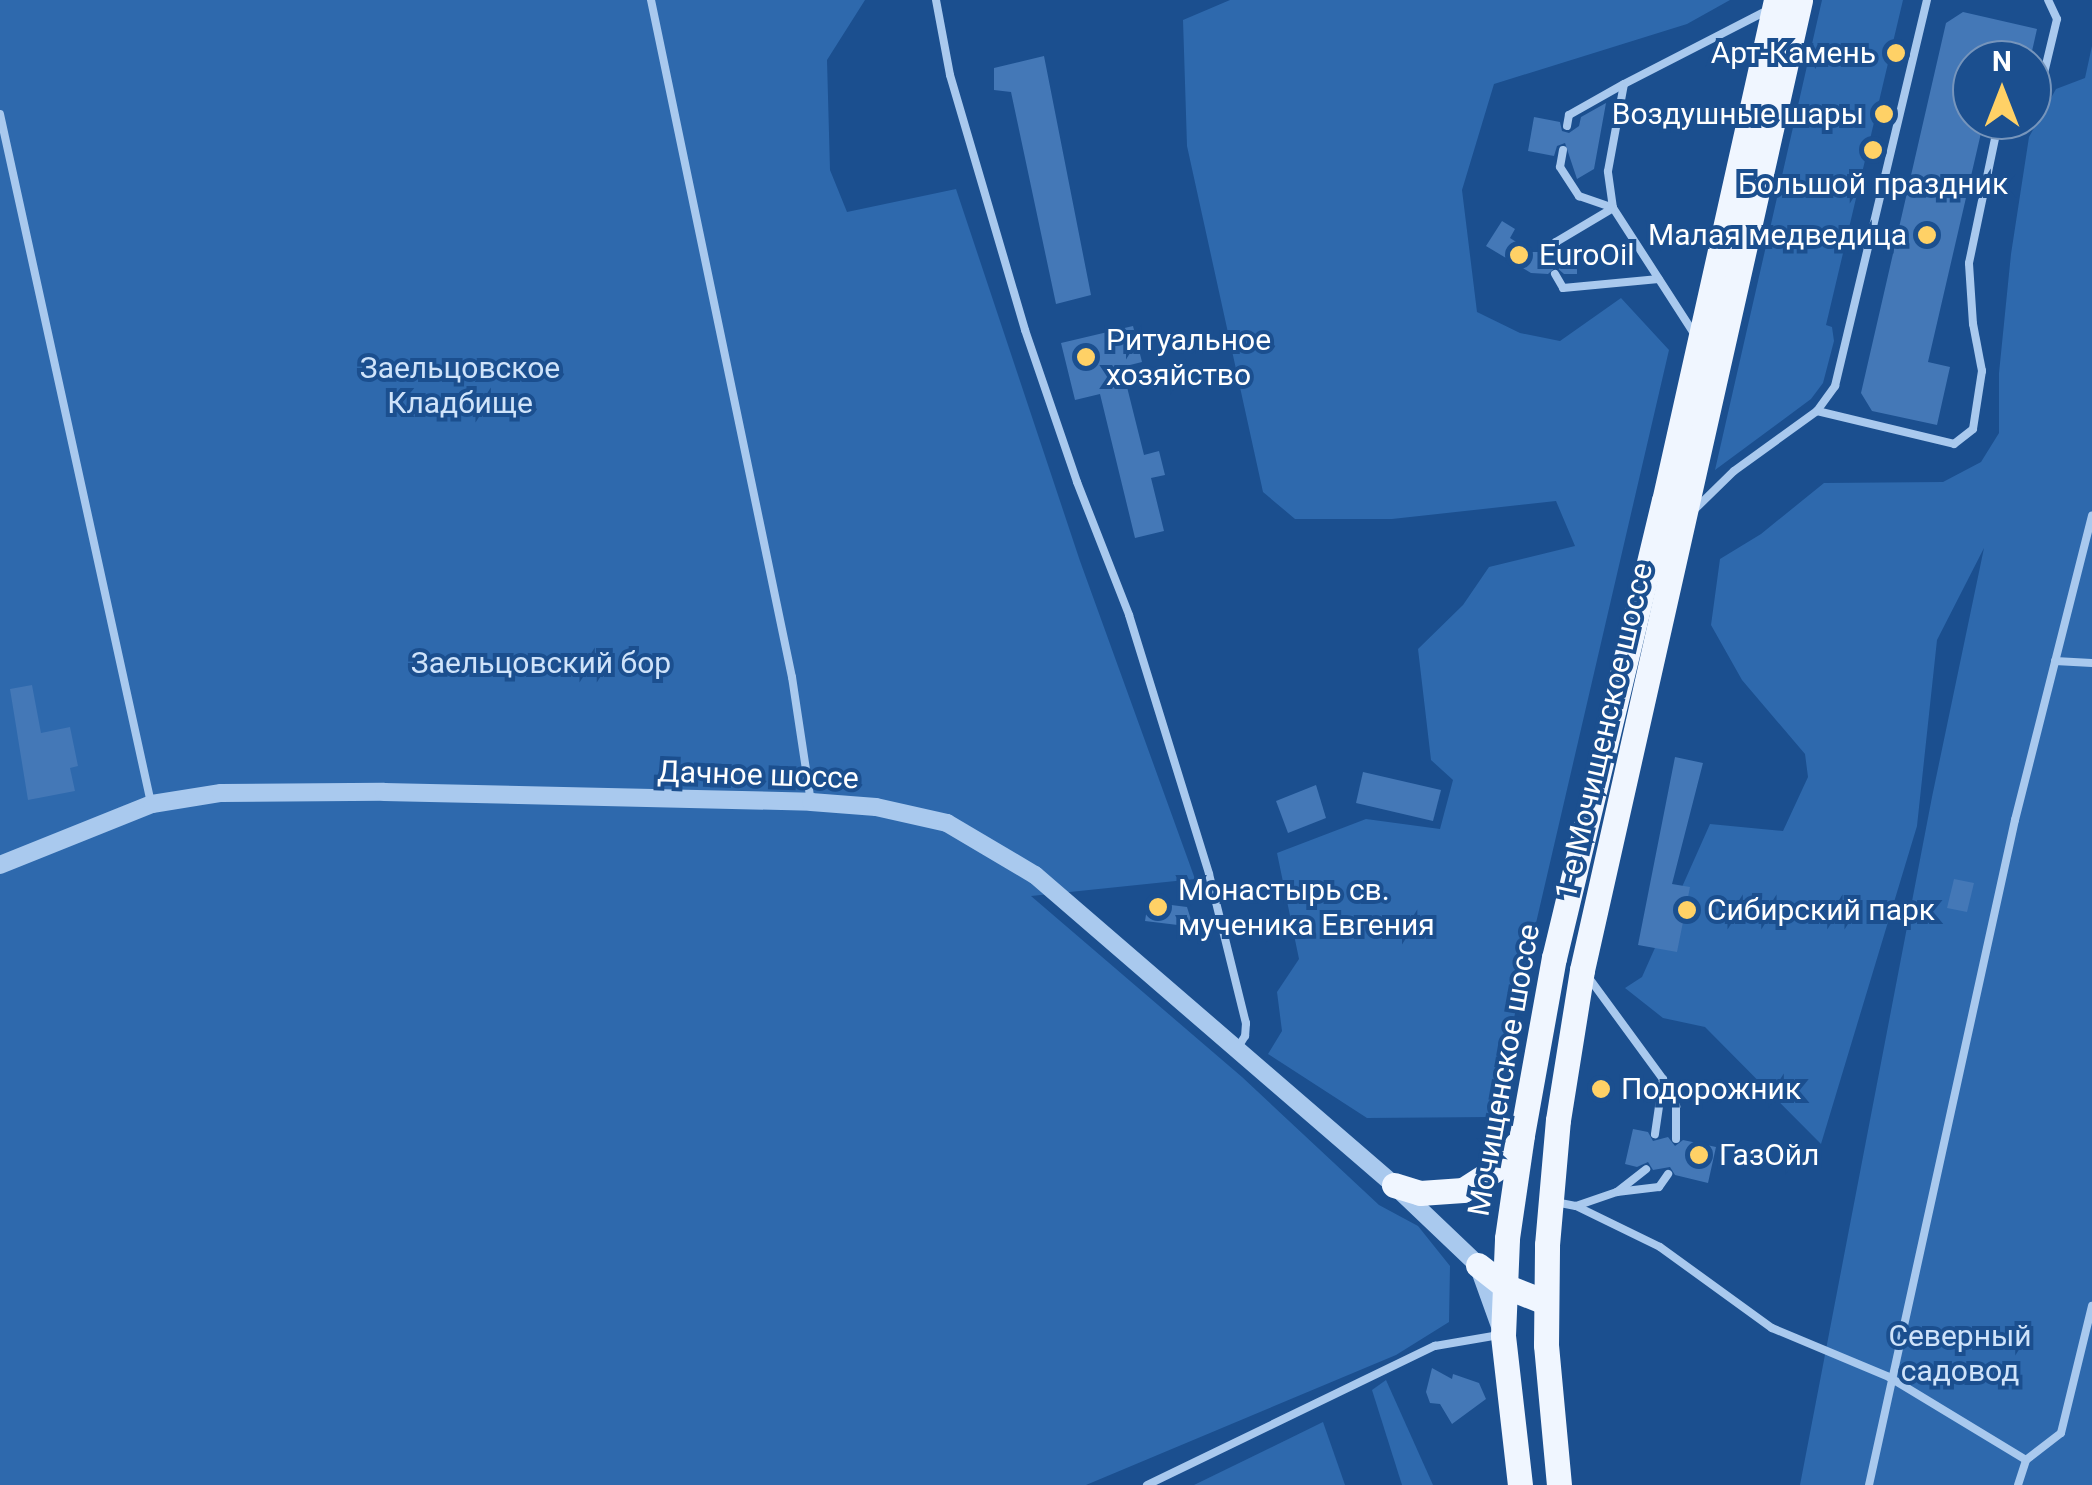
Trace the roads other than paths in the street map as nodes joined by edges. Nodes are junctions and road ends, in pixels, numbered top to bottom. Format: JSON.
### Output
{"nodes":[{"id":1,"x":650,"y":0,"type":"edge"},
{"id":2,"x":936,"y":0,"type":"edge"},
{"id":3,"x":1800,"y":0,"type":"edge"},
{"id":4,"x":1927,"y":0,"type":"edge"},
{"id":5,"x":2048,"y":0,"type":"edge"},
{"id":6,"x":1775,"y":4,"type":"edge"},
{"id":7,"x":2052,"y":40,"type":"edge"},
{"id":8,"x":1624,"y":84,"type":"junction"},
{"id":9,"x":0,"y":114,"type":"edge"},
{"id":10,"x":1567,"y":126,"type":"dead end"},
{"id":11,"x":1995,"y":140,"type":"edge"},
{"id":12,"x":1563,"y":150,"type":"dead end"},
{"id":13,"x":1614,"y":208,"type":"junction"},
{"id":14,"x":1556,"y":252,"type":"dead end"},
{"id":15,"x":1555,"y":274,"type":"dead end"},
{"id":16,"x":1659,"y":279,"type":"junction"},
{"id":17,"x":1699,"y":341,"type":"junction"},
{"id":18,"x":1817,"y":412,"type":"junction"},
{"id":19,"x":2092,"y":516,"type":"edge"},
{"id":20,"x":1686,"y":517,"type":"junction"},
{"id":21,"x":2055,"y":661,"type":"junction"},
{"id":22,"x":2092,"y":663,"type":"edge"},
{"id":23,"x":811,"y":802,"type":"junction"},
{"id":24,"x":152,"y":804,"type":"junction"},
{"id":25,"x":0,"y":865,"type":"edge"},
{"id":26,"x":1582,"y":970,"type":"junction"},
{"id":27,"x":1238,"y":1047,"type":"junction"},
{"id":28,"x":1664,"y":1079,"type":"junction"},
{"id":29,"x":1655,"y":1134,"type":"dead end"},
{"id":30,"x":1522,"y":1135,"type":"junction"},
{"id":31,"x":1676,"y":1138,"type":"dead end"},
{"id":32,"x":1646,"y":1169,"type":"dead end"},
{"id":33,"x":1668,"y":1174,"type":"dead end"},
{"id":34,"x":1394,"y":1185,"type":"junction"},
{"id":35,"x":1618,"y":1192,"type":"junction"},
{"id":36,"x":1550,"y":1201,"type":"junction"},
{"id":37,"x":1576,"y":1206,"type":"junction"},
{"id":38,"x":1478,"y":1265,"type":"junction"},
{"id":39,"x":1504,"y":1286,"type":"junction"},
{"id":40,"x":1545,"y":1302,"type":"junction"},
{"id":41,"x":2092,"y":1306,"type":"edge"},
{"id":42,"x":1503,"y":1335,"type":"junction"},
{"id":43,"x":1889,"y":1377,"type":"junction"},
{"id":44,"x":2026,"y":1460,"type":"junction"},
{"id":45,"x":1146,"y":1485,"type":"edge"},
{"id":46,"x":1520,"y":1485,"type":"edge"},
{"id":47,"x":1558,"y":1485,"type":"edge"},
{"id":48,"x":1868,"y":1485,"type":"edge"},
{"id":49,"x":2018,"y":1485,"type":"edge"}],
"edges":[{"from":1,"to":23,"type":"lane"},
{"from":2,"to":27,"type":"lane"},
{"from":3,"to":20,"type":"main road","name":"1-е Мочищенское шоссе"},
{"from":4,"to":18,"type":"lane"},
{"from":5,"to":7,"type":"lane"},
{"from":6,"to":8,"type":"lane"},
{"from":6,"to":17,"type":"main road","name":"Мочищенское шоссе"},
{"from":8,"to":10,"type":"lane"},
{"from":8,"to":13,"type":"lane"},
{"from":9,"to":24,"type":"lane"},
{"from":11,"to":18,"type":"lane"},
{"from":12,"to":13,"type":"lane"},
{"from":13,"to":14,"type":"lane"},
{"from":13,"to":16,"type":"lane"},
{"from":15,"to":16,"type":"lane"},
{"from":16,"to":17,"type":"lane"},
{"from":17,"to":30,"type":"main road","name":"Мочищенское шоссе"},
{"from":18,"to":20,"type":"lane"},
{"from":19,"to":21,"type":"lane"},
{"from":20,"to":26,"type":"main road","name":"1-е Мочищенское шоссе"},
{"from":21,"to":22,"type":"lane"},
{"from":21,"to":43,"type":"lane"},
{"from":23,"to":24,"type":"street","name":"Дачное шоссе"},
{"from":23,"to":27,"type":"street","name":"Дачное шоссе"},
{"from":24,"to":25,"type":"street","name":"Дачное шоссе"},
{"from":26,"to":28,"type":"lane"},
{"from":26,"to":36,"type":"main road","name":"1-е Мочищенское шоссе"},
{"from":27,"to":34,"type":"street","name":"Дачное шоссе"},
{"from":28,"to":29,"type":"lane"},
{"from":28,"to":31,"type":"lane"},
{"from":30,"to":34,"type":"main road"},
{"from":30,"to":39,"type":"main road","name":"Мочищенское шоссе"},
{"from":32,"to":35,"type":"lane"},
{"from":33,"to":35,"type":"lane"},
{"from":34,"to":38,"type":"street","name":"Дачное шоссе"},
{"from":35,"to":37,"type":"lane"},
{"from":36,"to":37,"type":"lane"},
{"from":36,"to":40,"type":"main road","name":"1-е Мочищенское шоссе"},
{"from":37,"to":43,"type":"lane"},
{"from":38,"to":39,"type":"main road"},
{"from":38,"to":42,"type":"street"},
{"from":39,"to":40,"type":"main road"},
{"from":39,"to":42,"type":"main road","name":"Мочищенское шоссе"},
{"from":40,"to":47,"type":"main road","name":"1-е Мочищенское шоссе"},
{"from":41,"to":44,"type":"lane"},
{"from":42,"to":45,"type":"lane"},
{"from":42,"to":46,"type":"main road"},
{"from":43,"to":44,"type":"lane"},
{"from":43,"to":48,"type":"lane"},
{"from":44,"to":49,"type":"lane"}]}
